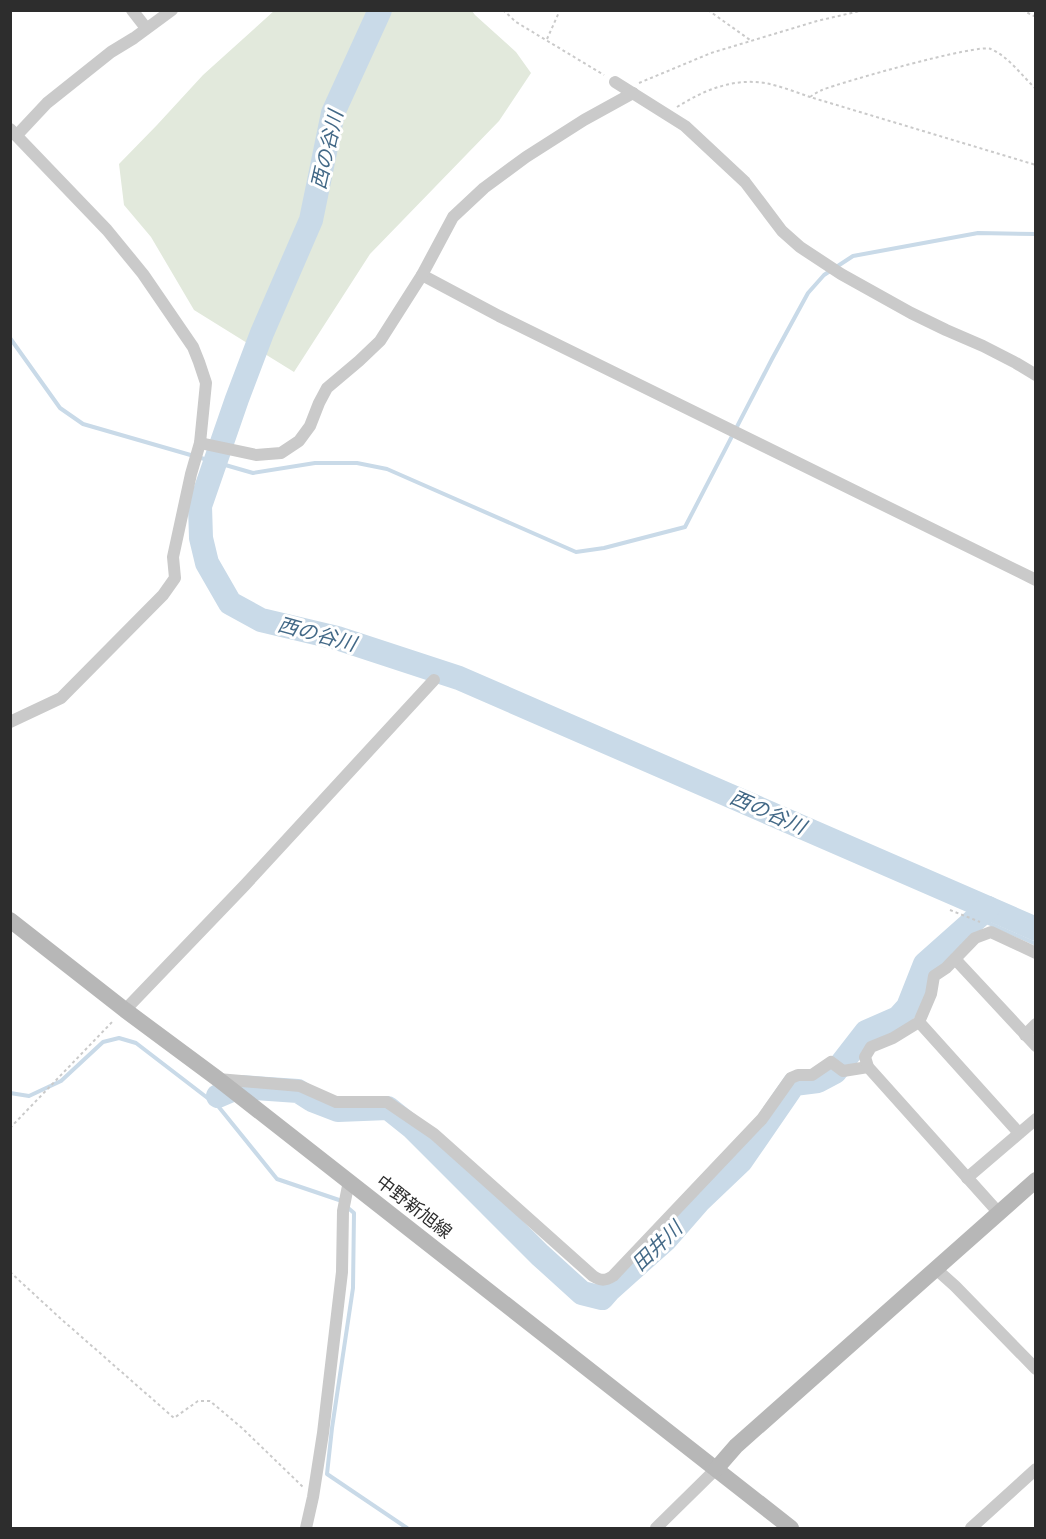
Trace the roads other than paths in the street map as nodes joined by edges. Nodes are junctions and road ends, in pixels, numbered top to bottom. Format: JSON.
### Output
{"nodes":[{"id":1,"x":132,"y":10,"type":"edge"},
{"id":2,"x":172,"y":10,"type":"edge"},
{"id":3,"x":146,"y":28,"type":"junction"},
{"id":4,"x":14,"y":132,"type":"edge"},
{"id":5,"x":422,"y":275,"type":"junction"},
{"id":6,"x":1035,"y":375,"type":"edge"},
{"id":7,"x":200,"y":443,"type":"junction"},
{"id":8,"x":1035,"y":580,"type":"edge"},
{"id":9,"x":434,"y":680,"type":"dead end"},
{"id":10,"x":10,"y":722,"type":"edge"},
{"id":11,"x":10,"y":920,"type":"edge"},
{"id":12,"x":1035,"y":953,"type":"edge"},
{"id":13,"x":955,"y":959,"type":"junction"},
{"id":14,"x":124,"y":1010,"type":"junction"},
{"id":15,"x":919,"y":1022,"type":"junction"},
{"id":16,"x":1035,"y":1024,"type":"edge"},
{"id":17,"x":1025,"y":1035,"type":"junction"},
{"id":18,"x":1035,"y":1046,"type":"edge"},
{"id":19,"x":868,"y":1067,"type":"junction"},
{"id":20,"x":218,"y":1078,"type":"junction"},
{"id":21,"x":1035,"y":1119,"type":"edge"},
{"id":22,"x":1019,"y":1133,"type":"junction"},
{"id":23,"x":967,"y":1178,"type":"junction"},
{"id":24,"x":348,"y":1180,"type":"junction"},
{"id":25,"x":1035,"y":1180,"type":"edge"},
{"id":26,"x":998,"y":1212,"type":"junction"},
{"id":27,"x":936,"y":1269,"type":"junction"},
{"id":28,"x":1035,"y":1370,"type":"edge"},
{"id":29,"x":716,"y":1469,"type":"junction"},
{"id":30,"x":1035,"y":1469,"type":"edge"},
{"id":31,"x":306,"y":1528,"type":"edge"},
{"id":32,"x":656,"y":1528,"type":"edge"},
{"id":33,"x":791,"y":1528,"type":"edge"},
{"id":34,"x":971,"y":1528,"type":"edge"}],
"edges":[{"from":1,"to":3,"type":"street"},
{"from":2,"to":3,"type":"street"},
{"from":3,"to":4,"type":"street"},
{"from":4,"to":7,"type":"street"},
{"from":5,"to":6,"type":"street"},
{"from":5,"to":7,"type":"street"},
{"from":5,"to":8,"type":"street"},
{"from":7,"to":10,"type":"street"},
{"from":9,"to":14,"type":"street"},
{"from":11,"to":14,"type":"main road","name":"中野新旭線"},
{"from":12,"to":13,"type":"street"},
{"from":13,"to":15,"type":"street"},
{"from":13,"to":17,"type":"street"},
{"from":14,"to":20,"type":"main road","name":"中野新旭線"},
{"from":15,"to":19,"type":"street"},
{"from":15,"to":22,"type":"street"},
{"from":16,"to":17,"type":"street"},
{"from":17,"to":18,"type":"street"},
{"from":19,"to":20,"type":"street"},
{"from":19,"to":23,"type":"street"},
{"from":20,"to":24,"type":"main road","name":"中野新旭線"},
{"from":21,"to":22,"type":"street"},
{"from":22,"to":23,"type":"street"},
{"from":23,"to":26,"type":"street"},
{"from":24,"to":29,"type":"main road","name":"中野新旭線"},
{"from":24,"to":31,"type":"street"},
{"from":25,"to":26,"type":"main road"},
{"from":26,"to":27,"type":"main road"},
{"from":27,"to":28,"type":"street"},
{"from":27,"to":29,"type":"main road"},
{"from":29,"to":32,"type":"street"},
{"from":29,"to":33,"type":"main road","name":"中野新旭線"},
{"from":30,"to":34,"type":"street"}]}
